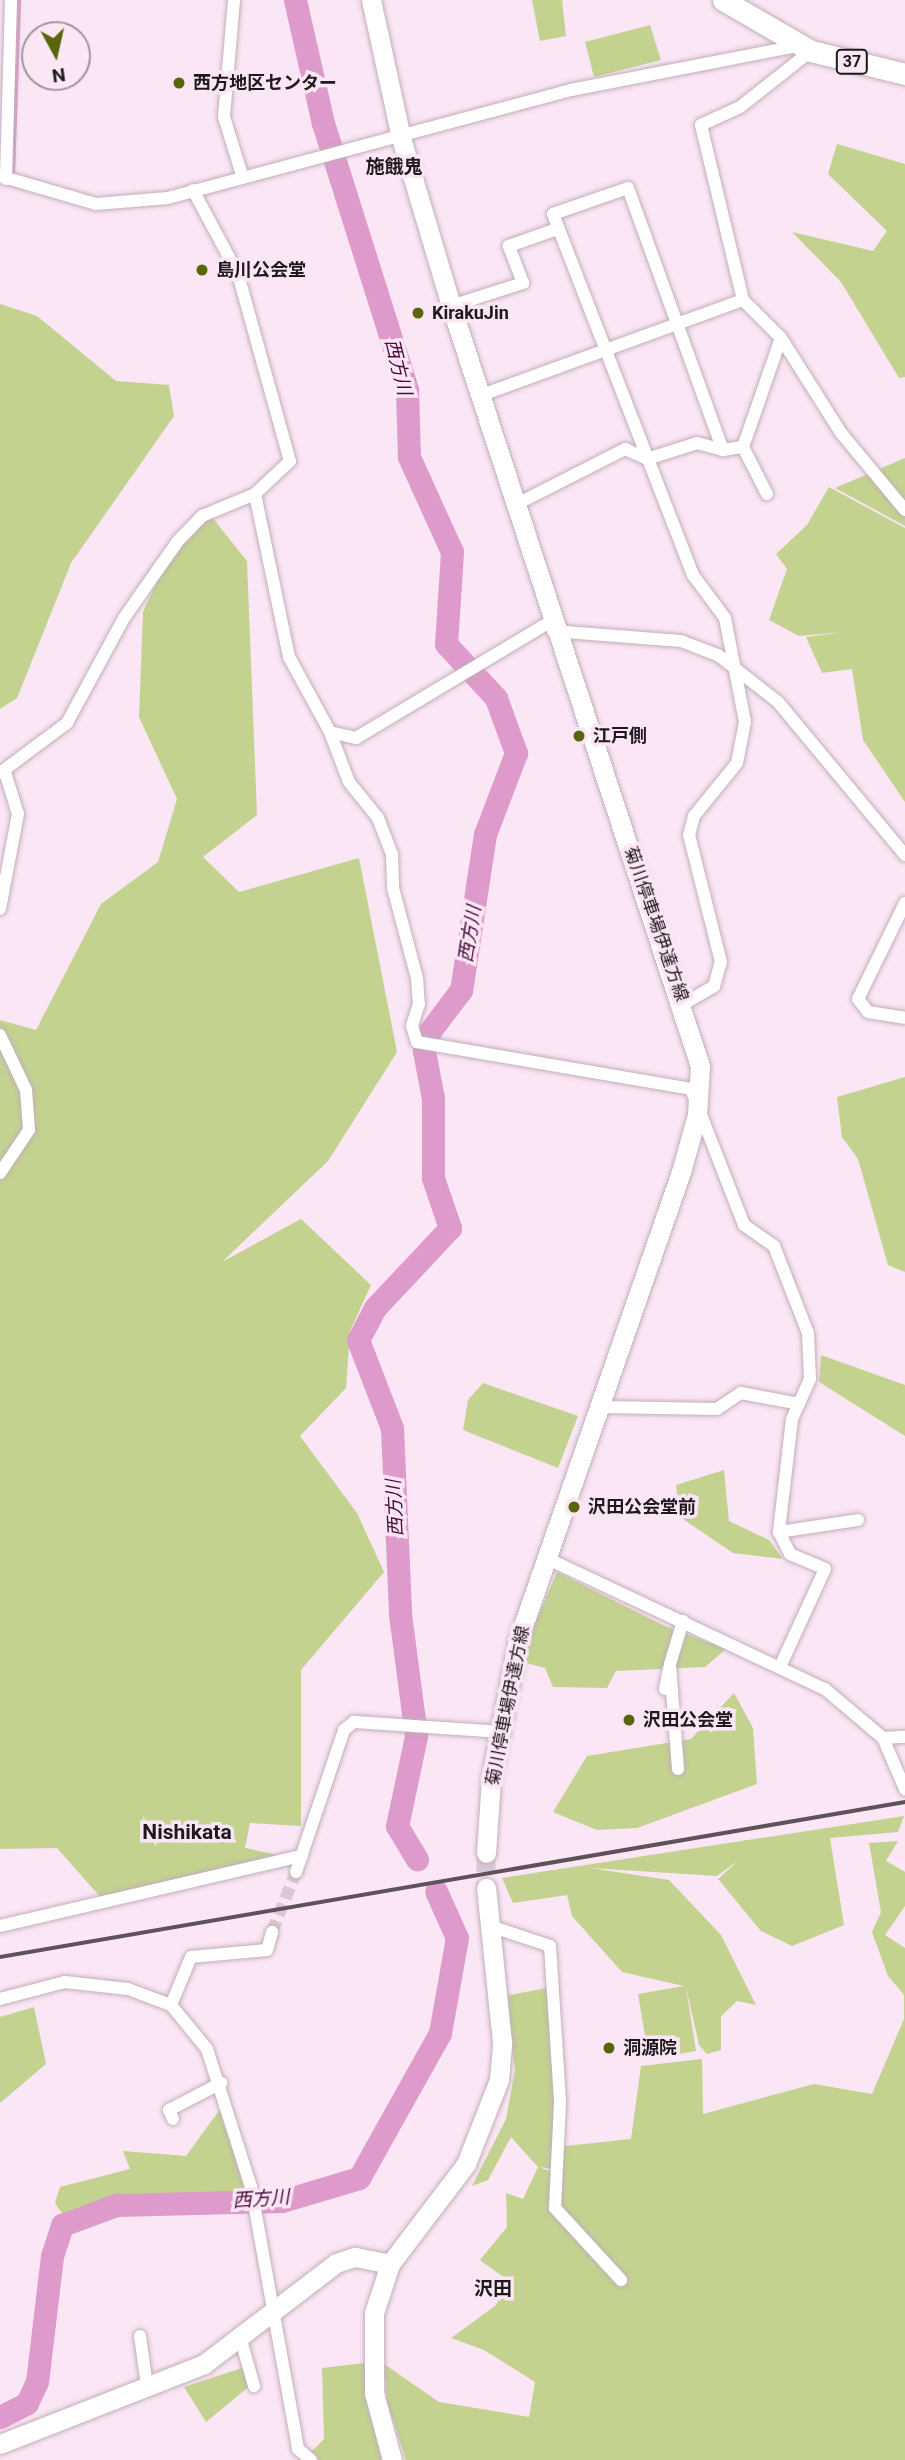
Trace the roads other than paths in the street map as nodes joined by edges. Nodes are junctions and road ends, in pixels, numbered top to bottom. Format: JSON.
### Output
{"nodes":[{"id":1,"x":11,"y":0,"type":"edge"},
{"id":2,"x":234,"y":0,"type":"edge"},
{"id":3,"x":371,"y":0,"type":"edge"},
{"id":4,"x":726,"y":1,"type":"edge"},
{"id":5,"x":805,"y":48,"type":"junction"},
{"id":6,"x":905,"y":74,"type":"edge"},
{"id":7,"x":401,"y":138,"type":"junction"},
{"id":8,"x":242,"y":175,"type":"junction"},
{"id":9,"x":3,"y":178,"type":"edge"},
{"id":10,"x":193,"y":190,"type":"junction"},
{"id":11,"x":557,"y":229,"type":"junction"},
{"id":12,"x":743,"y":300,"type":"junction"},
{"id":13,"x":451,"y":306,"type":"junction"},
{"id":14,"x":678,"y":323,"type":"junction"},
{"id":15,"x":781,"y":338,"type":"junction"},
{"id":16,"x":604,"y":349,"type":"junction"},
{"id":17,"x":479,"y":396,"type":"junction"},
{"id":18,"x":744,"y":447,"type":"junction"},
{"id":19,"x":723,"y":450,"type":"junction"},
{"id":20,"x":647,"y":458,"type":"junction"},
{"id":21,"x":255,"y":494,"type":"junction"},
{"id":22,"x":767,"y":494,"type":"dead end"},
{"id":23,"x":513,"y":506,"type":"junction"},
{"id":24,"x":905,"y":510,"type":"edge"},
{"id":25,"x":551,"y":626,"type":"junction"},
{"id":26,"x":734,"y":665,"type":"junction"},
{"id":27,"x":330,"y":732,"type":"junction"},
{"id":28,"x":2,"y":773,"type":"edge"},
{"id":29,"x":905,"y":855,"type":"edge"},
{"id":30,"x":905,"y":903,"type":"edge"},
{"id":31,"x":0,"y":909,"type":"edge"},
{"id":32,"x":685,"y":1003,"type":"junction"},
{"id":33,"x":905,"y":1018,"type":"edge"},
{"id":34,"x":0,"y":1035,"type":"edge"},
{"id":35,"x":697,"y":1115,"type":"junction"},
{"id":36,"x":0,"y":1172,"type":"edge"},
{"id":37,"x":799,"y":1404,"type":"junction"},
{"id":38,"x":600,"y":1407,"type":"junction"},
{"id":39,"x":858,"y":1520,"type":"dead end"},
{"id":40,"x":779,"y":1532,"type":"junction"},
{"id":41,"x":546,"y":1558,"type":"junction"},
{"id":42,"x":682,"y":1621,"type":"junction"},
{"id":43,"x":780,"y":1667,"type":"junction"},
{"id":44,"x":676,"y":1670,"type":"junction"},
{"id":45,"x":665,"y":1689,"type":"dead end"},
{"id":46,"x":500,"y":1732,"type":"junction"},
{"id":47,"x":905,"y":1737,"type":"edge"},
{"id":48,"x":883,"y":1738,"type":"junction"},
{"id":49,"x":678,"y":1769,"type":"dead end"},
{"id":50,"x":905,"y":1789,"type":"edge"},
{"id":51,"x":486,"y":1853,"type":"tunnel mouth"},
{"id":52,"x":302,"y":1856,"type":"junction"},
{"id":53,"x":296,"y":1872,"type":"tunnel mouth"},
{"id":54,"x":486,"y":1888,"type":"tunnel mouth"},
{"id":55,"x":0,"y":1926,"type":"edge"},
{"id":56,"x":490,"y":1926,"type":"junction"},
{"id":57,"x":272,"y":1933,"type":"tunnel mouth"},
{"id":58,"x":0,"y":1999,"type":"edge"},
{"id":59,"x":171,"y":2005,"type":"junction"},
{"id":60,"x":221,"y":2083,"type":"junction"},
{"id":61,"x":173,"y":2119,"type":"dead end"},
{"id":62,"x":390,"y":2264,"type":"junction"},
{"id":63,"x":621,"y":2280,"type":"dead end"},
{"id":64,"x":274,"y":2316,"type":"junction"},
{"id":65,"x":140,"y":2336,"type":"dead end"},
{"id":66,"x":241,"y":2340,"type":"junction"},
{"id":67,"x":147,"y":2386,"type":"junction"},
{"id":68,"x":254,"y":2386,"type":"dead end"},
{"id":69,"x":0,"y":2444,"type":"edge"},
{"id":70,"x":311,"y":2460,"type":"edge"},
{"id":71,"x":392,"y":2460,"type":"edge"}],
"edges":[{"from":1,"to":9,"type":"street"},
{"from":2,"to":8,"type":"street"},
{"from":3,"to":7,"type":"main road","name":"菊川停車場伊達方線"},
{"from":4,"to":5,"type":"main road","number":"37"},
{"from":5,"to":6,"type":"main road","number":"37"},
{"from":5,"to":7,"type":"street"},
{"from":5,"to":12,"type":"street"},
{"from":7,"to":8,"type":"street"},
{"from":7,"to":13,"type":"main road","name":"菊川停車場伊達方線"},
{"from":8,"to":10,"type":"street"},
{"from":9,"to":10,"type":"street"},
{"from":10,"to":21,"type":"street"},
{"from":11,"to":13,"type":"street"},
{"from":11,"to":14,"type":"street"},
{"from":11,"to":16,"type":"street"},
{"from":12,"to":14,"type":"street"},
{"from":12,"to":15,"type":"street"},
{"from":13,"to":17,"type":"main road","name":"菊川停車場伊達方線"},
{"from":14,"to":16,"type":"street"},
{"from":14,"to":19,"type":"street"},
{"from":15,"to":18,"type":"street"},
{"from":15,"to":24,"type":"street"},
{"from":16,"to":17,"type":"street"},
{"from":16,"to":20,"type":"street"},
{"from":17,"to":23,"type":"main road","name":"菊川停車場伊達方線"},
{"from":18,"to":19,"type":"street"},
{"from":18,"to":22,"type":"street"},
{"from":19,"to":20,"type":"street"},
{"from":20,"to":23,"type":"street"},
{"from":20,"to":26,"type":"street"},
{"from":21,"to":27,"type":"street"},
{"from":21,"to":28,"type":"street"},
{"from":23,"to":25,"type":"main road","name":"菊川停車場伊達方線"},
{"from":25,"to":26,"type":"street"},
{"from":25,"to":27,"type":"street"},
{"from":25,"to":32,"type":"main road","name":"菊川停車場伊達方線"},
{"from":26,"to":29,"type":"street"},
{"from":26,"to":32,"type":"street"},
{"from":27,"to":35,"type":"street"},
{"from":28,"to":31,"type":"street"},
{"from":30,"to":33,"type":"street"},
{"from":32,"to":35,"type":"main road","name":"菊川停車場伊達方線"},
{"from":34,"to":36,"type":"street"},
{"from":35,"to":37,"type":"street"},
{"from":35,"to":38,"type":"main road","name":"菊川停車場伊達方線"},
{"from":37,"to":38,"type":"street"},
{"from":37,"to":40,"type":"street"},
{"from":38,"to":41,"type":"main road","name":"菊川停車場伊達方線"},
{"from":39,"to":40,"type":"street"},
{"from":40,"to":43,"type":"street"},
{"from":41,"to":42,"type":"street"},
{"from":41,"to":46,"type":"main road","name":"菊川停車場伊達方線"},
{"from":42,"to":43,"type":"street"},
{"from":42,"to":44,"type":"street"},
{"from":43,"to":48,"type":"street"},
{"from":44,"to":45,"type":"street"},
{"from":44,"to":49,"type":"street"},
{"from":46,"to":51,"type":"main road","name":"菊川停車場伊達方線"},
{"from":46,"to":52,"type":"street"},
{"from":47,"to":48,"type":"street"},
{"from":48,"to":50,"type":"street"},
{"from":52,"to":53,"type":"street"},
{"from":52,"to":55,"type":"street"},
{"from":54,"to":56,"type":"main road"},
{"from":56,"to":62,"type":"main road"},
{"from":56,"to":63,"type":"street"},
{"from":57,"to":59,"type":"street"},
{"from":58,"to":59,"type":"street"},
{"from":59,"to":60,"type":"street"},
{"from":60,"to":61,"type":"street"},
{"from":60,"to":64,"type":"street"},
{"from":62,"to":64,"type":"main road"},
{"from":62,"to":71,"type":"main road"},
{"from":64,"to":66,"type":"main road"},
{"from":64,"to":70,"type":"street"},
{"from":65,"to":67,"type":"street"},
{"from":66,"to":67,"type":"main road"},
{"from":66,"to":68,"type":"street"},
{"from":67,"to":69,"type":"main road"}]}
